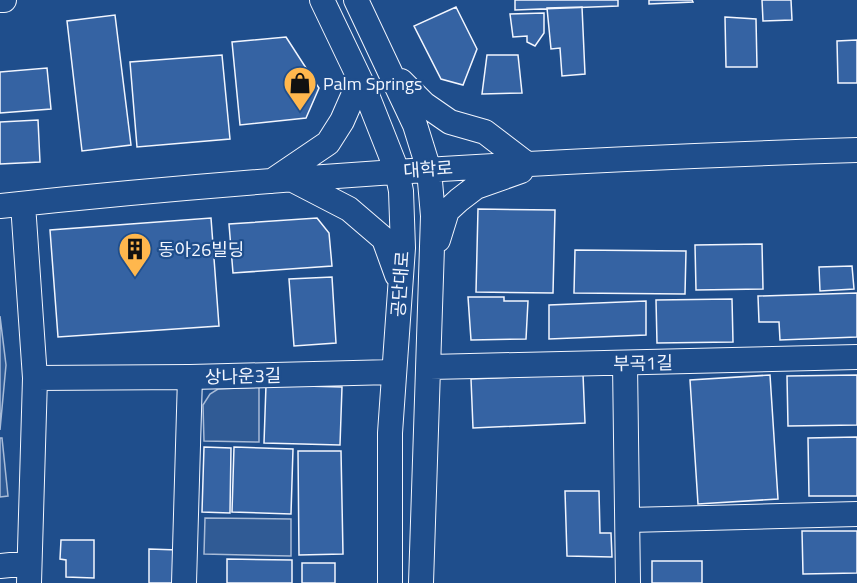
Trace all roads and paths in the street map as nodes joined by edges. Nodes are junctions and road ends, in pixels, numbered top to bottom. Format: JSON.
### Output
{"nodes":[{"id":1,"x":322,"y":0,"type":"edge"},
{"id":2,"x":356,"y":0,"type":"edge"},
{"id":3,"x":387,"y":65,"type":"junction"},
{"id":4,"x":360,"y":80,"type":"junction"},
{"id":5,"x":857,"y":150,"type":"edge"},
{"id":6,"x":536,"y":163,"type":"junction"},
{"id":7,"x":429,"y":170,"type":"junction"},
{"id":8,"x":397,"y":171,"type":"junction"},
{"id":9,"x":282,"y":181,"type":"junction"},
{"id":10,"x":12,"y":205,"type":"edge"},
{"id":11,"x":432,"y":260,"type":"junction"},
{"id":12,"x":400,"y":285,"type":"junction"},
{"id":13,"x":857,"y":357,"type":"edge"},
{"id":14,"x":625,"y":364,"type":"junction"},
{"id":15,"x":430,"y":367,"type":"junction"},
{"id":16,"x":393,"y":372,"type":"junction"},
{"id":17,"x":190,"y":377,"type":"junction"},
{"id":18,"x":35,"y":378,"type":"junction"},
{"id":19,"x":857,"y":514,"type":"edge"},
{"id":20,"x":629,"y":520,"type":"junction"},
{"id":21,"x":0,"y":566,"type":"edge"},
{"id":22,"x":29,"y":573,"type":"edge"},
{"id":23,"x":184,"y":583,"type":"edge"},
{"id":24,"x":390,"y":583,"type":"edge"},
{"id":25,"x":422,"y":583,"type":"edge"},
{"id":26,"x":628,"y":583,"type":"edge"}],
"edges":[{"from":1,"to":4,"type":"street","name":"공단대로"},
{"from":2,"to":3,"type":"street","name":"공단대로"},
{"from":3,"to":6,"type":"street"},
{"from":3,"to":7,"type":"street","name":"공단대로"},
{"from":4,"to":8,"type":"street","name":"공단대로"},
{"from":4,"to":9,"type":"street"},
{"from":5,"to":6,"type":"street","name":"대학로"},
{"from":6,"to":7,"type":"street","name":"대학로"},
{"from":6,"to":11,"type":"street"},
{"from":7,"to":8,"type":"street","name":"대학로"},
{"from":7,"to":11,"type":"street","name":"공단대로"},
{"from":8,"to":9,"type":"street","name":"대학로"},
{"from":8,"to":12,"type":"street","name":"공단대로"},
{"from":9,"to":10,"type":"street","name":"대학로"},
{"from":9,"to":12,"type":"street"},
{"from":10,"to":18,"type":"street"},
{"from":11,"to":15,"type":"street","name":"공단대로"},
{"from":12,"to":16,"type":"street","name":"공단대로"},
{"from":13,"to":14,"type":"street","name":"부곡1길"},
{"from":14,"to":15,"type":"street","name":"부곡1길"},
{"from":14,"to":20,"type":"street"},
{"from":15,"to":25,"type":"street","name":"공단대로"},
{"from":16,"to":17,"type":"street","name":"상나운3길"},
{"from":16,"to":24,"type":"street","name":"공단대로"},
{"from":17,"to":18,"type":"street"},
{"from":17,"to":23,"type":"street","name":"상나운3길"},
{"from":18,"to":22,"type":"street"},
{"from":19,"to":20,"type":"street"},
{"from":20,"to":26,"type":"street"},
{"from":21,"to":22,"type":"street"}]}
